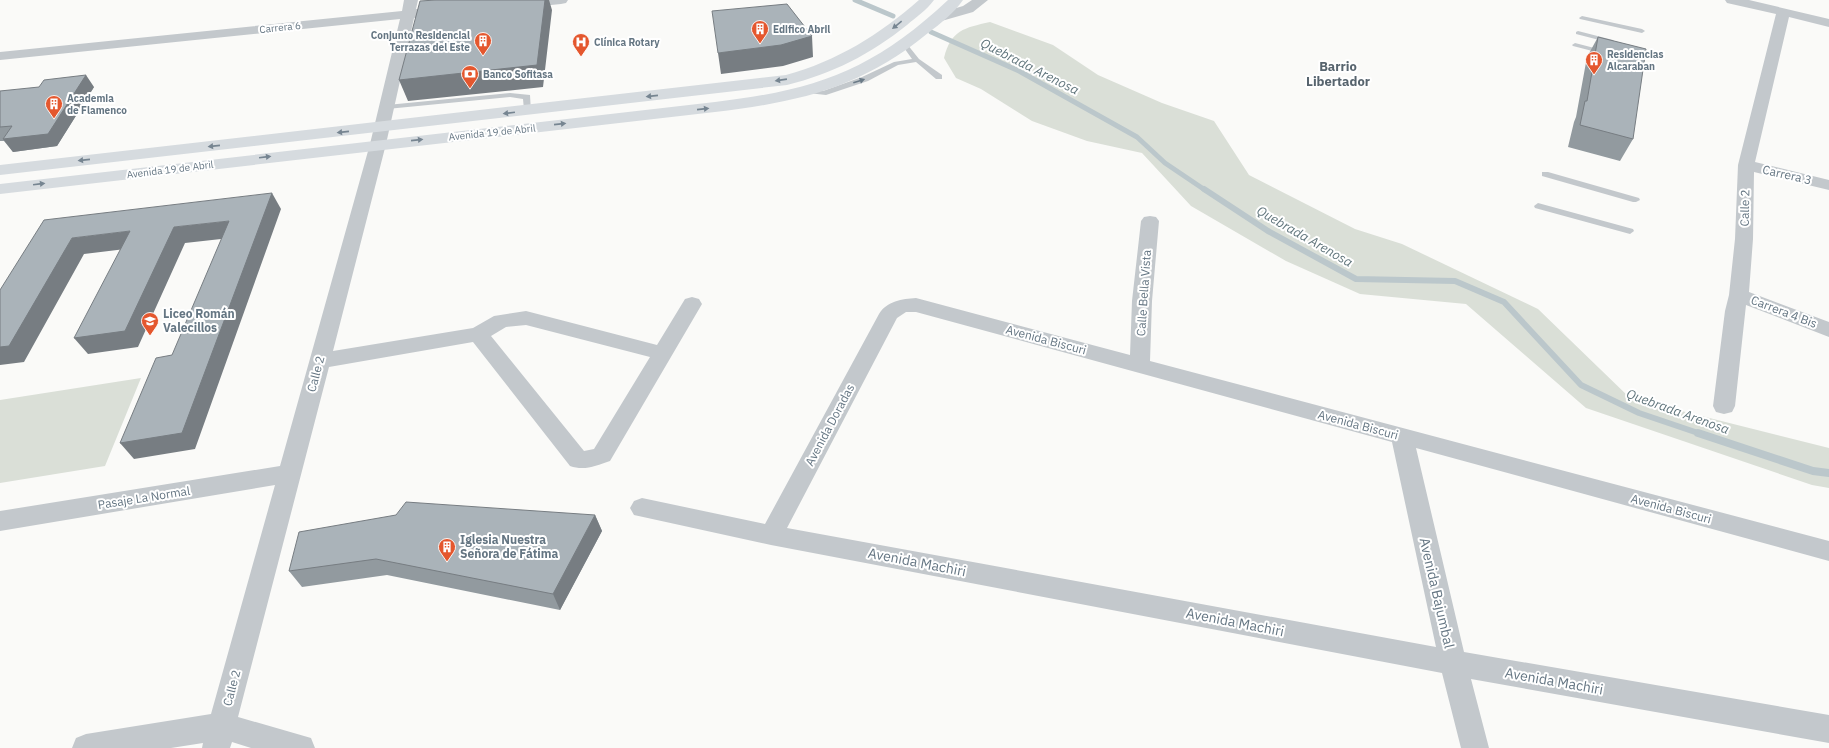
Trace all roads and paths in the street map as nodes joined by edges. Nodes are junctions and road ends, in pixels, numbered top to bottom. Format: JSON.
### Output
{"nodes":[{"id":1,"x":412,"y":0,"type":"edge"},
{"id":2,"x":561,"y":0,"type":"edge"},
{"id":3,"x":927,"y":0,"type":"edge"},
{"id":4,"x":956,"y":0,"type":"edge"},
{"id":5,"x":981,"y":0,"type":"edge"},
{"id":6,"x":1732,"y":0,"type":"edge"},
{"id":7,"x":504,"y":6,"type":"edge"},
{"id":8,"x":432,"y":12,"type":"edge"},
{"id":9,"x":1783,"y":12,"type":"junction"},
{"id":10,"x":408,"y":15,"type":"junction"},
{"id":11,"x":938,"y":18,"type":"junction"},
{"id":12,"x":1582,"y":18,"type":"dead end"},
{"id":13,"x":1829,"y":23,"type":"edge"},
{"id":14,"x":1642,"y":31,"type":"dead end"},
{"id":15,"x":1578,"y":33,"type":"dead end"},
{"id":16,"x":1615,"y":42,"type":"edge"},
{"id":17,"x":905,"y":45,"type":"junction"},
{"id":18,"x":1575,"y":45,"type":"dead end"},
{"id":19,"x":1612,"y":54,"type":"edge"},
{"id":20,"x":0,"y":56,"type":"edge"},
{"id":21,"x":917,"y":60,"type":"junction"},
{"id":22,"x":939,"y":78,"type":"dead end"},
{"id":23,"x":808,"y":90,"type":"junction"},
{"id":24,"x":386,"y":107,"type":"junction"},
{"id":25,"x":528,"y":110,"type":"junction"},
{"id":26,"x":380,"y":136,"type":"junction"},
{"id":27,"x":1746,"y":165,"type":"junction"},
{"id":28,"x":0,"y":170,"type":"edge"},
{"id":29,"x":1545,"y":174,"type":"dead end"},
{"id":30,"x":1829,"y":185,"type":"edge"},
{"id":31,"x":0,"y":189,"type":"edge"},
{"id":32,"x":1636,"y":200,"type":"dead end"},
{"id":33,"x":1538,"y":206,"type":"dead end"},
{"id":34,"x":1150,"y":221,"type":"dead end"},
{"id":35,"x":1630,"y":231,"type":"dead end"},
{"id":36,"x":1740,"y":295,"type":"junction"},
{"id":37,"x":692,"y":304,"type":"dead end"},
{"id":38,"x":889,"y":314,"type":"joint"},
{"id":39,"x":1829,"y":330,"type":"edge"},
{"id":40,"x":478,"y":334,"type":"junction"},
{"id":41,"x":662,"y":353,"type":"junction"},
{"id":42,"x":319,"y":361,"type":"junction"},
{"id":43,"x":1140,"y":365,"type":"junction"},
{"id":44,"x":1724,"y":406,"type":"dead end"},
{"id":45,"x":1402,"y":437,"type":"junction"},
{"id":46,"x":289,"y":474,"type":"junction"},
{"id":47,"x":642,"y":508,"type":"dead end"},
{"id":48,"x":0,"y":521,"type":"edge"},
{"id":49,"x":771,"y":535,"type":"junction"},
{"id":50,"x":1829,"y":552,"type":"edge"},
{"id":51,"x":1453,"y":663,"type":"junction"},
{"id":52,"x":1829,"y":729,"type":"edge"},
{"id":53,"x":219,"y":737,"type":"edge"},
{"id":54,"x":86,"y":748,"type":"edge"},
{"id":55,"x":301,"y":748,"type":"edge"},
{"id":56,"x":1474,"y":748,"type":"edge"}],
"edges":[{"from":1,"to":10,"type":"street","name":"Calle 2"},
{"from":2,"to":7,"type":"street"},
{"from":3,"to":25,"type":"main road","name":"Avenida 19 de Abril","one_way":true},
{"from":4,"to":11,"type":"main road","name":"Avenida 19 de Abril"},
{"from":5,"to":11,"type":"street"},
{"from":6,"to":9,"type":"street"},
{"from":8,"to":10,"type":"street","name":"Carrera 6"},
{"from":9,"to":13,"type":"street"},
{"from":9,"to":27,"type":"street","name":"Calle 2"},
{"from":10,"to":20,"type":"street","name":"Carrera 6"},
{"from":10,"to":24,"type":"street","name":"Calle 2"},
{"from":11,"to":17,"type":"main road","name":"Avenida 19 de Abril"},
{"from":12,"to":14,"type":"lane"},
{"from":15,"to":16,"type":"lane"},
{"from":17,"to":21,"type":"lane"},
{"from":17,"to":23,"type":"main road","name":"Avenida 19 de Abril"},
{"from":18,"to":19,"type":"lane"},
{"from":21,"to":22,"type":"lane"},
{"from":23,"to":21,"type":"lane","one_way":true},
{"from":26,"to":23,"type":"main road","name":"Avenida 19 de Abril","one_way":true},
{"from":24,"to":25,"type":"lane"},
{"from":24,"to":26,"type":"street","name":"Calle 2"},
{"from":25,"to":26,"type":"main road","name":"Avenida 19 de Abril","one_way":true},
{"from":26,"to":28,"type":"main road","name":"Avenida 19 de Abril","one_way":true},
{"from":31,"to":26,"type":"main road","name":"Avenida 19 de Abril","one_way":true},
{"from":26,"to":42,"type":"street","name":"Calle 2"},
{"from":27,"to":30,"type":"street","name":"Carrera 3"},
{"from":27,"to":36,"type":"street","name":"Calle 2"},
{"from":29,"to":32,"type":"lane"},
{"from":33,"to":35,"type":"lane"},
{"from":34,"to":43,"type":"street","name":"Calle Bella Vista"},
{"from":36,"to":39,"type":"street","name":"Carrera 4 Bis"},
{"from":36,"to":44,"type":"street","name":"Calle 2"},
{"from":37,"to":41,"type":"street"},
{"from":38,"to":43,"type":"street","name":"Avenida Biscuri"},
{"from":38,"to":49,"type":"street","name":"Avenida Doradas"},
{"from":40,"to":41,"type":"street"},
{"from":40,"to":41,"type":"street"},
{"from":40,"to":42,"type":"street"},
{"from":42,"to":46,"type":"street","name":"Calle 2"},
{"from":43,"to":45,"type":"street","name":"Avenida Biscuri"},
{"from":45,"to":50,"type":"street","name":"Avenida Biscuri"},
{"from":45,"to":51,"type":"street","name":"Avenida Bajumbal"},
{"from":46,"to":48,"type":"street","name":"Pasaje La Normal"},
{"from":46,"to":53,"type":"street","name":"Calle 2"},
{"from":47,"to":49,"type":"street","name":"Avenida Machiri"},
{"from":49,"to":51,"type":"street","name":"Avenida Machiri"},
{"from":51,"to":52,"type":"street","name":"Avenida Machiri"},
{"from":51,"to":56,"type":"street","name":"Avenida Bajumbal"},
{"from":53,"to":54,"type":"street"},
{"from":53,"to":55,"type":"street"}]}
